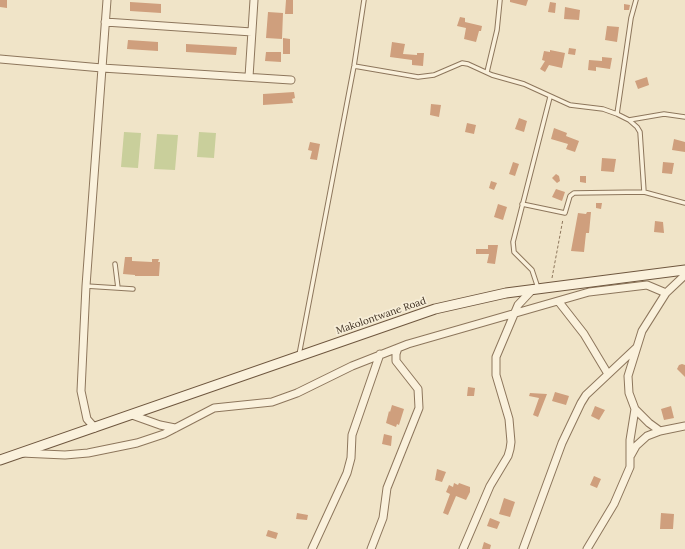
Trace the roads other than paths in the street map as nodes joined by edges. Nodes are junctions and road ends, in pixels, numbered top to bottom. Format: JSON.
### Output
{"nodes":[{"id":1,"x":107,"y":0,"type":"edge"},
{"id":2,"x":254,"y":0,"type":"edge"},
{"id":3,"x":364,"y":0,"type":"edge"},
{"id":4,"x":500,"y":0,"type":"edge"},
{"id":5,"x":636,"y":0,"type":"edge"},
{"id":6,"x":105,"y":22,"type":"junction"},
{"id":7,"x":252,"y":32,"type":"junction"},
{"id":8,"x":0,"y":59,"type":"edge"},
{"id":9,"x":354,"y":66,"type":"junction"},
{"id":10,"x":102,"y":68,"type":"junction"},
{"id":11,"x":487,"y":72,"type":"junction"},
{"id":12,"x":249,"y":77,"type":"junction"},
{"id":13,"x":291,"y":80,"type":"dead end"},
{"id":14,"x":550,"y":96,"type":"junction"},
{"id":15,"x":617,"y":114,"type":"junction"},
{"id":16,"x":685,"y":117,"type":"edge"},
{"id":17,"x":629,"y":120,"type":"junction"},
{"id":18,"x":644,"y":192,"type":"junction"},
{"id":19,"x":685,"y":203,"type":"edge"},
{"id":20,"x":522,"y":204,"type":"junction"},
{"id":21,"x":115,"y":264,"type":"dead end"},
{"id":22,"x":685,"y":270,"type":"edge"},
{"id":23,"x":652,"y":274,"type":"junction"},
{"id":24,"x":685,"y":275,"type":"edge"},
{"id":25,"x":640,"y":285,"type":"junction"},
{"id":26,"x":86,"y":286,"type":"junction"},
{"id":27,"x":118,"y":288,"type":"junction"},
{"id":28,"x":133,"y":289,"type":"dead end"},
{"id":29,"x":536,"y":289,"type":"junction"},
{"id":30,"x":666,"y":293,"type":"junction"},
{"id":31,"x":559,"y":302,"type":"junction"},
{"id":32,"x":513,"y":315,"type":"junction"},
{"id":33,"x":398,"y":348,"type":"junction"},
{"id":34,"x":636,"y":348,"type":"junction"},
{"id":35,"x":380,"y":354,"type":"junction"},
{"id":36,"x":299,"y":356,"type":"junction"},
{"id":37,"x":608,"y":374,"type":"junction"},
{"id":38,"x":635,"y":408,"type":"junction"},
{"id":39,"x":132,"y":415,"type":"junction"},
{"id":40,"x":95,"y":428,"type":"junction"},
{"id":41,"x":174,"y":428,"type":"junction"},
{"id":42,"x":685,"y":429,"type":"edge"},
{"id":43,"x":660,"y":431,"type":"junction"},
{"id":44,"x":19,"y":453,"type":"junction"},
{"id":45,"x":631,"y":455,"type":"junction"},
{"id":46,"x":0,"y":460,"type":"edge"},
{"id":47,"x":312,"y":549,"type":"edge"},
{"id":48,"x":371,"y":549,"type":"edge"},
{"id":49,"x":463,"y":549,"type":"edge"},
{"id":50,"x":523,"y":549,"type":"edge"},
{"id":51,"x":587,"y":549,"type":"edge"}],
"edges":[{"from":1,"to":6,"type":"street"},
{"from":2,"to":7,"type":"street"},
{"from":3,"to":9,"type":"lane"},
{"from":4,"to":11,"type":"lane"},
{"from":5,"to":15,"type":"lane"},
{"from":6,"to":7,"type":"street"},
{"from":6,"to":10,"type":"street"},
{"from":7,"to":12,"type":"street"},
{"from":8,"to":10,"type":"street"},
{"from":9,"to":11,"type":"lane"},
{"from":9,"to":36,"type":"lane"},
{"from":10,"to":12,"type":"street"},
{"from":10,"to":26,"type":"street"},
{"from":11,"to":14,"type":"lane"},
{"from":12,"to":13,"type":"street"},
{"from":14,"to":15,"type":"lane"},
{"from":14,"to":20,"type":"lane"},
{"from":15,"to":17,"type":"lane"},
{"from":16,"to":17,"type":"lane"},
{"from":17,"to":18,"type":"lane"},
{"from":18,"to":19,"type":"lane"},
{"from":18,"to":20,"type":"lane"},
{"from":20,"to":29,"type":"lane"},
{"from":21,"to":27,"type":"lane"},
{"from":22,"to":23,"type":"main road","name":"Makolontwane Road"},
{"from":23,"to":25,"type":"street"},
{"from":23,"to":29,"type":"main road","name":"Makolontwane Road"},
{"from":24,"to":30,"type":"street"},
{"from":25,"to":30,"type":"street"},
{"from":25,"to":31,"type":"street"},
{"from":26,"to":27,"type":"lane"},
{"from":26,"to":40,"type":"street"},
{"from":27,"to":28,"type":"lane"},
{"from":29,"to":32,"type":"street"},
{"from":29,"to":36,"type":"main road","name":"Makolontwane Road"},
{"from":30,"to":34,"type":"street"},
{"from":31,"to":32,"type":"street"},
{"from":31,"to":37,"type":"street"},
{"from":32,"to":33,"type":"street"},
{"from":32,"to":49,"type":"street"},
{"from":33,"to":35,"type":"street"},
{"from":33,"to":48,"type":"street"},
{"from":34,"to":37,"type":"street"},
{"from":34,"to":38,"type":"street"},
{"from":35,"to":41,"type":"street"},
{"from":35,"to":47,"type":"street"},
{"from":36,"to":39,"type":"main road","name":"Makolontwane Road"},
{"from":37,"to":50,"type":"street"},
{"from":38,"to":43,"type":"street"},
{"from":38,"to":45,"type":"street"},
{"from":39,"to":40,"type":"main road","name":"Makolontwane Road"},
{"from":39,"to":41,"type":"street"},
{"from":40,"to":44,"type":"main road","name":"Makolontwane Road"},
{"from":41,"to":44,"type":"street"},
{"from":42,"to":43,"type":"street"},
{"from":43,"to":45,"type":"street"},
{"from":44,"to":46,"type":"main road","name":"Makolontwane Road"},
{"from":45,"to":51,"type":"street"}]}
